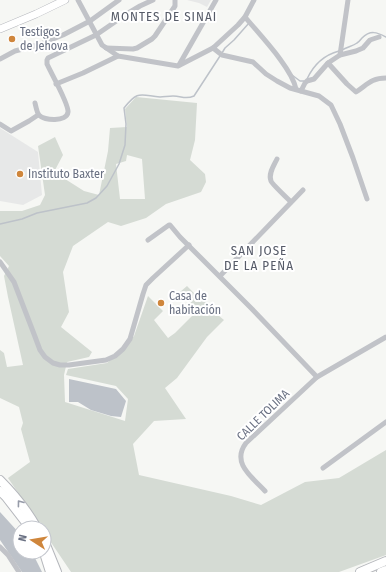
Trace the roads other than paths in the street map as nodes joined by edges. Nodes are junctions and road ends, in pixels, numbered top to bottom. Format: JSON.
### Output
{"nodes":[{"id":1,"x":65,"y":0,"type":"edge"},
{"id":2,"x":78,"y":0,"type":"edge"},
{"id":3,"x":119,"y":0,"type":"edge"},
{"id":4,"x":153,"y":0,"type":"edge"},
{"id":5,"x":175,"y":0,"type":"edge"},
{"id":6,"x":216,"y":0,"type":"edge"},
{"id":7,"x":254,"y":0,"type":"edge"},
{"id":8,"x":348,"y":0,"type":"edge"},
{"id":9,"x":245,"y":17,"type":"junction"},
{"id":10,"x":90,"y":21,"type":"junction"},
{"id":11,"x":0,"y":29,"type":"edge"},
{"id":12,"x":96,"y":35,"type":"junction"},
{"id":13,"x":380,"y":37,"type":"dead end"},
{"id":14,"x":106,"y":48,"type":"junction"},
{"id":15,"x":214,"y":48,"type":"junction"},
{"id":16,"x":340,"y":55,"type":"junction"},
{"id":17,"x":118,"y":56,"type":"junction"},
{"id":18,"x":0,"y":59,"type":"edge"},
{"id":19,"x":328,"y":63,"type":"junction"},
{"id":20,"x":178,"y":66,"type":"junction"},
{"id":21,"x":386,"y":78,"type":"edge"},
{"id":22,"x":56,"y":84,"type":"junction"},
{"id":23,"x":298,"y":90,"type":"junction"},
{"id":24,"x":35,"y":103,"type":"dead end"},
{"id":25,"x":38,"y":115,"type":"junction"},
{"id":26,"x":0,"y":124,"type":"edge"},
{"id":27,"x":277,"y":159,"type":"dead end"},
{"id":28,"x":303,"y":190,"type":"dead end"},
{"id":29,"x":367,"y":199,"type":"dead end"},
{"id":30,"x":291,"y":202,"type":"junction"},
{"id":31,"x":148,"y":240,"type":"dead end"},
{"id":32,"x":189,"y":245,"type":"junction"},
{"id":33,"x":0,"y":262,"type":"edge"},
{"id":34,"x":220,"y":276,"type":"junction"},
{"id":35,"x":386,"y":337,"type":"edge"},
{"id":36,"x":317,"y":377,"type":"junction"},
{"id":37,"x":386,"y":422,"type":"edge"},
{"id":38,"x":323,"y":468,"type":"dead end"},
{"id":39,"x":0,"y":480,"type":"edge"},
{"id":40,"x":0,"y":491,"type":"edge"},
{"id":41,"x":265,"y":491,"type":"dead end"},
{"id":42,"x":24,"y":520,"type":"edge"},
{"id":43,"x":33,"y":520,"type":"edge"},
{"id":44,"x":0,"y":547,"type":"edge"},
{"id":45,"x":46,"y":560,"type":"edge"},
{"id":46,"x":52,"y":560,"type":"edge"},
{"id":47,"x":386,"y":561,"type":"edge"},
{"id":48,"x":386,"y":570,"type":"edge"},
{"id":49,"x":19,"y":572,"type":"edge"},
{"id":50,"x":50,"y":572,"type":"edge"},
{"id":51,"x":56,"y":572,"type":"edge"},
{"id":52,"x":360,"y":572,"type":"edge"},
{"id":53,"x":381,"y":572,"type":"edge"}],
"edges":[{"from":1,"to":11,"type":"main road"},
{"from":2,"to":10,"type":"street"},
{"from":3,"to":10,"type":"street"},
{"from":4,"to":12,"type":"street"},
{"from":5,"to":14,"type":"street"},
{"from":6,"to":20,"type":"street"},
{"from":7,"to":9,"type":"street"},
{"from":8,"to":16,"type":"street"},
{"from":9,"to":15,"type":"street"},
{"from":9,"to":23,"type":"street"},
{"from":10,"to":12,"type":"street"},
{"from":10,"to":18,"type":"street"},
{"from":12,"to":14,"type":"street"},
{"from":12,"to":22,"type":"street"},
{"from":13,"to":16,"type":"street"},
{"from":14,"to":17,"type":"street"},
{"from":15,"to":20,"type":"street"},
{"from":15,"to":23,"type":"street"},
{"from":16,"to":19,"type":"street"},
{"from":17,"to":20,"type":"street"},
{"from":17,"to":22,"type":"street"},
{"from":19,"to":21,"type":"street"},
{"from":19,"to":23,"type":"street"},
{"from":22,"to":25,"type":"street"},
{"from":23,"to":29,"type":"street"},
{"from":24,"to":25,"type":"street"},
{"from":25,"to":26,"type":"street"},
{"from":27,"to":30,"type":"street"},
{"from":28,"to":30,"type":"street"},
{"from":30,"to":34,"type":"street"},
{"from":31,"to":32,"type":"street"},
{"from":32,"to":33,"type":"street"},
{"from":32,"to":34,"type":"street"},
{"from":34,"to":36,"type":"street"},
{"from":35,"to":36,"type":"street","name":"CALLE TOLIMA"},
{"from":36,"to":41,"type":"street","name":"CALLE TOLIMA"},
{"from":37,"to":38,"type":"street"},
{"from":43,"to":39,"type":"main road","one_way":true},
{"from":40,"to":42,"type":"main road"},
{"from":44,"to":49,"type":"street"},
{"from":45,"to":50,"type":"main road"},
{"from":46,"to":51,"type":"main road"},
{"from":47,"to":52,"type":"main road"},
{"from":48,"to":53,"type":"main road"}]}
